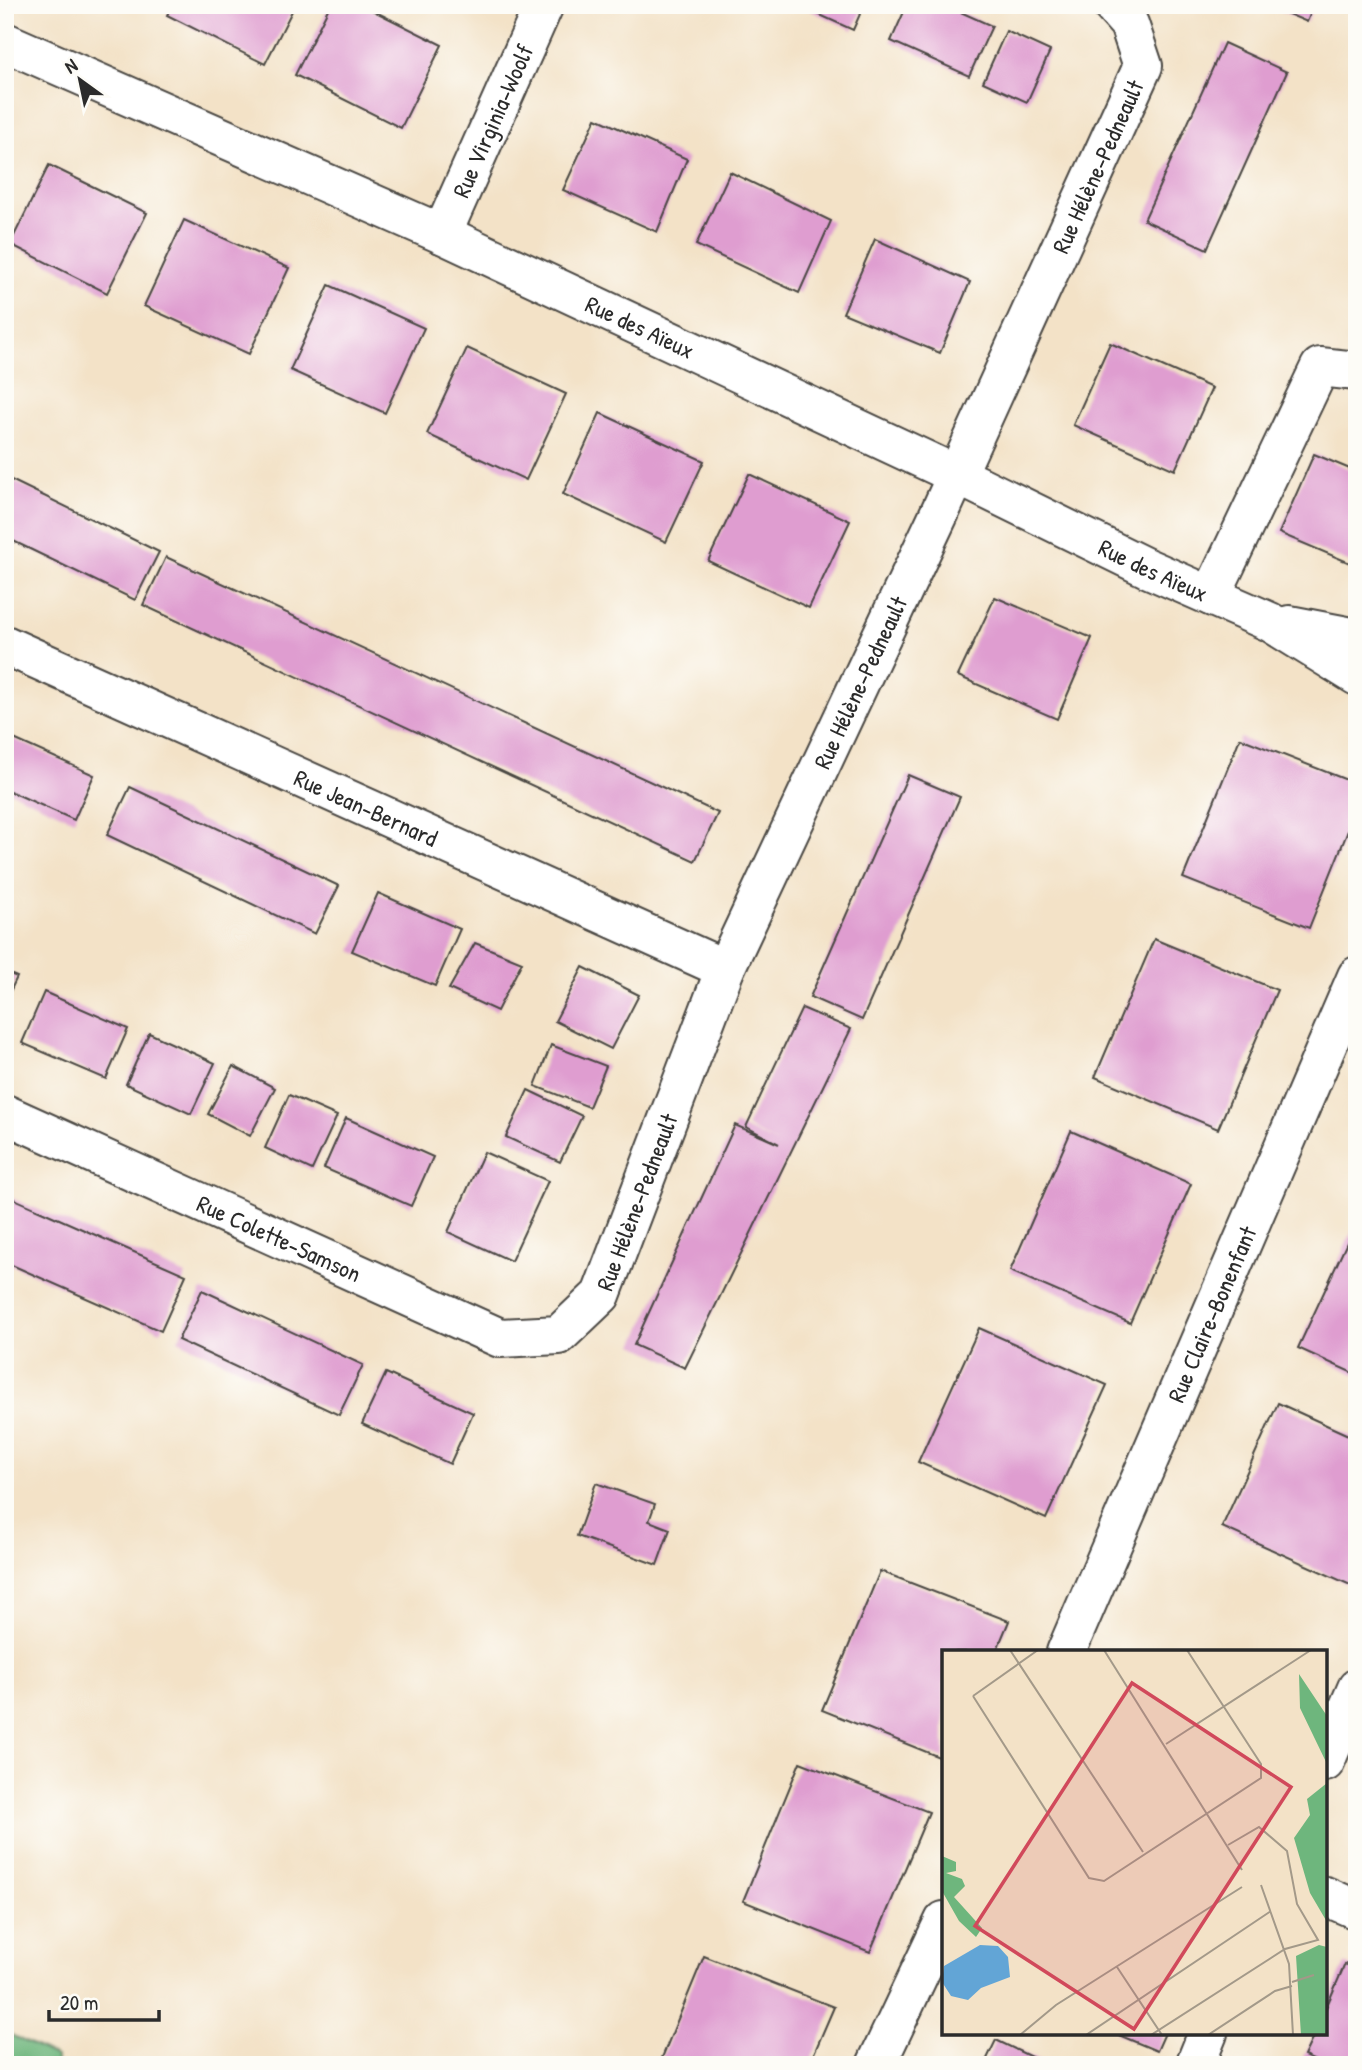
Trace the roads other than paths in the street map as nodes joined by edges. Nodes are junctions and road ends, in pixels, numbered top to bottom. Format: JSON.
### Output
{"nodes":[{"id":1,"x":544,"y":5,"type":"edge"},
{"id":2,"x":1121,"y":14,"type":"edge"},
{"id":3,"x":5,"y":42,"type":"edge"},
{"id":4,"x":442,"y":234,"type":"junction"},
{"id":5,"x":1357,"y":371,"type":"edge"},
{"id":6,"x":957,"y":475,"type":"junction"},
{"id":7,"x":1211,"y":596,"type":"junction"},
{"id":8,"x":1269,"y":622,"type":"junction"},
{"id":9,"x":1357,"y":638,"type":"edge"},
{"id":10,"x":5,"y":645,"type":"edge"},
{"id":11,"x":1357,"y":676,"type":"edge"},
{"id":12,"x":725,"y":969,"type":"junction"},
{"id":13,"x":1357,"y":976,"type":"edge"},
{"id":14,"x":5,"y":1113,"type":"edge"},
{"id":15,"x":559,"y":1335,"type":"joint"},
{"id":16,"x":1067,"y":1650,"type":"edge"},
{"id":17,"x":1357,"y":1688,"type":"edge"},
{"id":18,"x":1327,"y":1757,"type":"edge"},
{"id":19,"x":1327,"y":1897,"type":"edge"},
{"id":20,"x":1357,"y":1910,"type":"edge"},
{"id":21,"x":942,"y":1925,"type":"edge"},
{"id":22,"x":1207,"y":2035,"type":"edge"},
{"id":23,"x":876,"y":2065,"type":"edge"},
{"id":24,"x":1195,"y":2065,"type":"edge"}],
"edges":[{"from":1,"to":4,"type":"street","name":"Rue Virginia-Woolf"},
{"from":2,"to":6,"type":"street","name":"Rue Hélène-Pedneault"},
{"from":3,"to":4,"type":"street","name":"Rue des Aïeux"},
{"from":4,"to":6,"type":"street","name":"Rue des Aïeux"},
{"from":5,"to":7,"type":"street"},
{"from":6,"to":7,"type":"street","name":"Rue des Aïeux"},
{"from":6,"to":12,"type":"street","name":"Rue Hélène-Pedneault"},
{"from":7,"to":8,"type":"street","name":"Rue des Aïeux"},
{"from":8,"to":9,"type":"street","name":"Rue des Aïeux"},
{"from":8,"to":11,"type":"street","name":"Rue des Aïeux"},
{"from":10,"to":12,"type":"street","name":"Rue Jean-Bernard"},
{"from":12,"to":15,"type":"street","name":"Rue Hélène-Pedneault"},
{"from":13,"to":16,"type":"street","name":"Rue Claire-Bonenfant"},
{"from":14,"to":15,"type":"street","name":"Rue Colette-Samson"},
{"from":17,"to":18,"type":"street"},
{"from":19,"to":20,"type":"street"},
{"from":21,"to":23,"type":"street"},
{"from":22,"to":24,"type":"street"}]}
